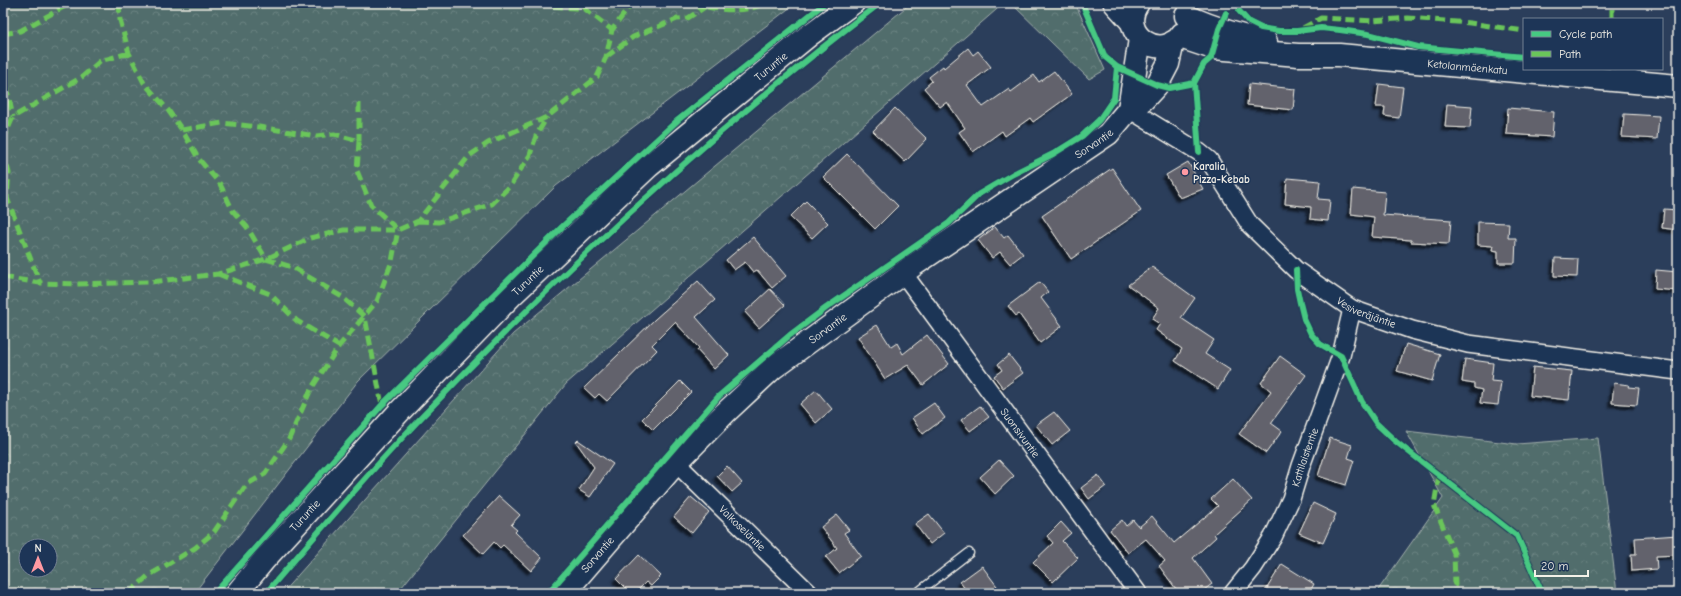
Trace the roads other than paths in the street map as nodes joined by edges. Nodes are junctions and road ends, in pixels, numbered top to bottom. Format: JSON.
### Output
{"nodes":[{"id":1,"x":853,"y":3,"type":"edge"},
{"id":2,"x":1114,"y":3,"type":"edge"},
{"id":3,"x":1184,"y":9,"type":"edge"},
{"id":4,"x":1137,"y":22,"type":"edge"},
{"id":5,"x":1177,"y":40,"type":"junction"},
{"id":6,"x":1329,"y":54,"type":"junction"},
{"id":7,"x":1678,"y":86,"type":"edge"},
{"id":8,"x":1130,"y":109,"type":"junction"},
{"id":9,"x":903,"y":273,"type":"junction"},
{"id":10,"x":1352,"y":309,"type":"junction"},
{"id":11,"x":1678,"y":371,"type":"edge"},
{"id":12,"x":676,"y":464,"type":"junction"},
{"id":13,"x":969,"y":553,"type":"dead end"},
{"id":14,"x":237,"y":593,"type":"edge"},
{"id":15,"x":564,"y":593,"type":"edge"},
{"id":16,"x":809,"y":593,"type":"edge"},
{"id":17,"x":917,"y":593,"type":"edge"},
{"id":18,"x":1138,"y":593,"type":"edge"},
{"id":19,"x":1233,"y":593,"type":"edge"}],
"edges":[{"from":1,"to":14,"type":"main road","name":"Turuntie"},
{"from":2,"to":4,"type":"street"},
{"from":3,"to":5,"type":"main road","name":"Sorvantie"},
{"from":3,"to":6,"type":"main road","name":"Ketolanmäenkatu"},
{"from":4,"to":5,"type":"main road"},
{"from":4,"to":8,"type":"main road"},
{"from":5,"to":6,"type":"main road","name":"Ketolanmäenkatu"},
{"from":5,"to":8,"type":"main road","name":"Sorvantie"},
{"from":6,"to":7,"type":"main road","name":"Ketolanmäenkatu"},
{"from":8,"to":9,"type":"main road","name":"Sorvantie"},
{"from":8,"to":10,"type":"street","name":"Vesiveräjäntie"},
{"from":9,"to":12,"type":"main road","name":"Sorvantie"},
{"from":9,"to":18,"type":"street","name":"Suonsivuntie"},
{"from":10,"to":11,"type":"street","name":"Vesiveräjäntie"},
{"from":10,"to":19,"type":"street","name":"Kattilaistentie"},
{"from":12,"to":15,"type":"main road","name":"Sorvantie"},
{"from":12,"to":16,"type":"street","name":"Valkoseläntie"},
{"from":13,"to":17,"type":"lane"}]}
